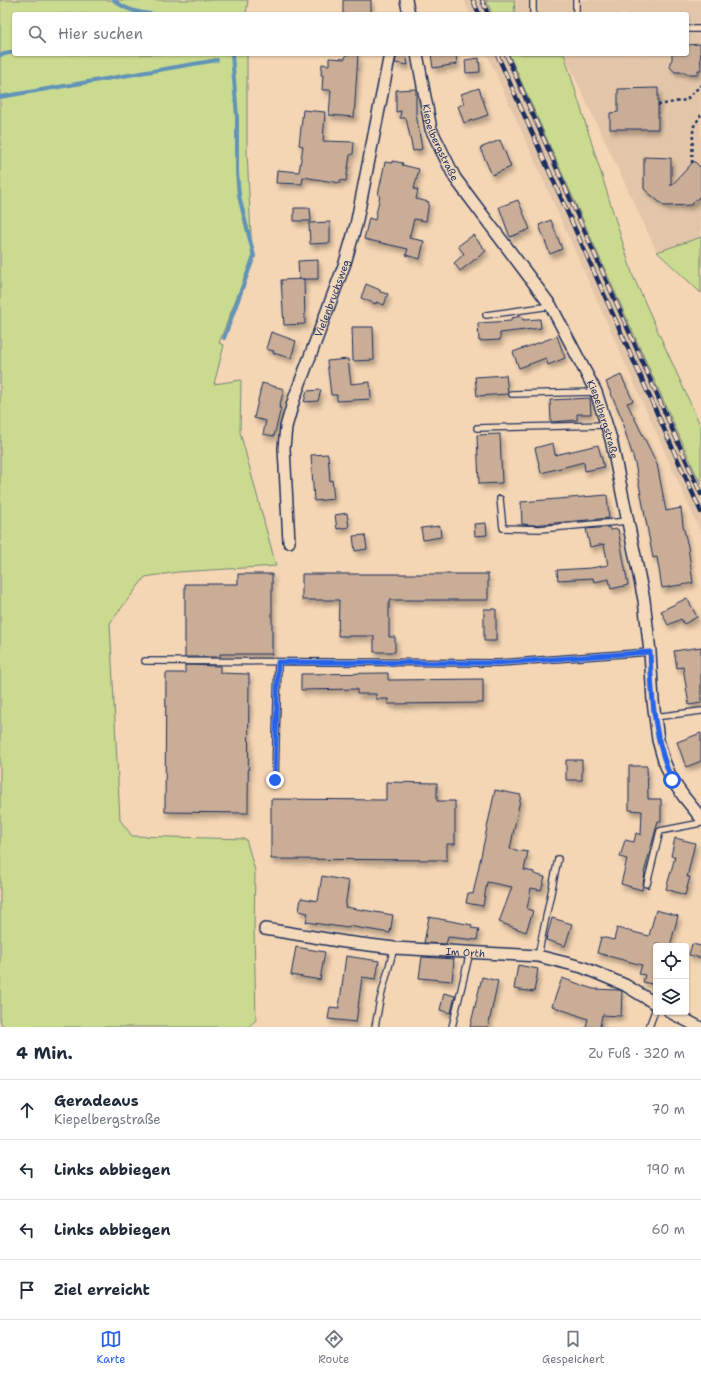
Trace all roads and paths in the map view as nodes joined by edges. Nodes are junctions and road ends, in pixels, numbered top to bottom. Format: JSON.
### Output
{"nodes":[{"id":1,"x":533,"y":0,"type":"edge"},
{"id":2,"x":576,"y":0,"type":"edge"},
{"id":3,"x":533,"y":12,"type":"edge"},
{"id":4,"x":576,"y":12,"type":"edge"},
{"id":5,"x":689,"y":29,"type":"edge"},
{"id":6,"x":701,"y":29,"type":"edge"},
{"id":7,"x":390,"y":56,"type":"edge"},
{"id":8,"x":417,"y":56,"type":"edge"},
{"id":9,"x":701,"y":85,"type":"edge"},
{"id":10,"x":658,"y":105,"type":"dead end"},
{"id":11,"x":701,"y":115,"type":"edge"},
{"id":12,"x":692,"y":163,"type":"dead end"},
{"id":13,"x":551,"y":306,"type":"junction"},
{"id":14,"x":486,"y":315,"type":"dead end"},
{"id":15,"x":596,"y":392,"type":"junction"},
{"id":16,"x":512,"y":394,"type":"dead end"},
{"id":17,"x":607,"y":425,"type":"junction"},
{"id":18,"x":477,"y":428,"type":"dead end"},
{"id":19,"x":500,"y":499,"type":"dead end"},
{"id":20,"x":628,"y":521,"type":"junction"},
{"id":21,"x":289,"y":542,"type":"dead end"},
{"id":22,"x":650,"y":652,"type":"junction"},
{"id":23,"x":145,"y":661,"type":"dead end"},
{"id":24,"x":278,"y":662,"type":"junction"},
{"id":25,"x":701,"y":710,"type":"edge"},
{"id":26,"x":655,"y":717,"type":"junction"},
{"id":27,"x":275,"y":780,"type":"dead end"},
{"id":28,"x":701,"y":818,"type":"edge"},
{"id":29,"x":701,"y":823,"type":"edge"},
{"id":30,"x":558,"y":859,"type":"dead end"},
{"id":31,"x":647,"y":884,"type":"dead end"},
{"id":32,"x":265,"y":929,"type":"dead end"},
{"id":33,"x":394,"y":948,"type":"junction"},
{"id":34,"x":470,"y":952,"type":"junction"},
{"id":35,"x":538,"y":956,"type":"junction"},
{"id":36,"x":653,"y":1002,"type":"edge"},
{"id":37,"x":653,"y":1015,"type":"edge"},
{"id":38,"x":676,"y":1015,"type":"edge"},
{"id":39,"x":375,"y":1027,"type":"edge"},
{"id":40,"x":452,"y":1027,"type":"edge"},
{"id":41,"x":649,"y":1027,"type":"edge"},
{"id":42,"x":698,"y":1027,"type":"edge"}],
"edges":[{"from":1,"to":3,"type":"lane"},
{"from":2,"to":4,"type":"lane"},
{"from":5,"to":6,"type":"lane"},
{"from":7,"to":21,"type":"street","name":"Vielenbruchsweg"},
{"from":8,"to":13,"type":"street","name":"Kiepelbergstraße"},
{"from":9,"to":10,"type":"path"},
{"from":11,"to":12,"type":"path"},
{"from":13,"to":14,"type":"lane"},
{"from":13,"to":15,"type":"street","name":"Kiepelbergstraße"},
{"from":15,"to":16,"type":"lane"},
{"from":15,"to":17,"type":"street","name":"Kiepelbergstraße"},
{"from":17,"to":18,"type":"lane"},
{"from":17,"to":20,"type":"street","name":"Kiepelbergstraße"},
{"from":19,"to":20,"type":"lane"},
{"from":20,"to":22,"type":"street","name":"Kiepelbergstraße"},
{"from":22,"to":24,"type":"lane"},
{"from":22,"to":26,"type":"street","name":"Kiepelbergstraße"},
{"from":23,"to":24,"type":"lane"},
{"from":24,"to":27,"type":"lane"},
{"from":25,"to":26,"type":"lane"},
{"from":26,"to":28,"type":"street","name":"Kiepelbergstraße"},
{"from":29,"to":31,"type":"lane"},
{"from":30,"to":35,"type":"lane"},
{"from":32,"to":33,"type":"street","name":"Im Orth"},
{"from":33,"to":34,"type":"street","name":"Im Orth"},
{"from":33,"to":39,"type":"lane"},
{"from":34,"to":35,"type":"street","name":"Im Orth"},
{"from":34,"to":40,"type":"lane"},
{"from":35,"to":36,"type":"street","name":"Im Orth"},
{"from":37,"to":41,"type":"lane"},
{"from":38,"to":42,"type":"street"}]}
